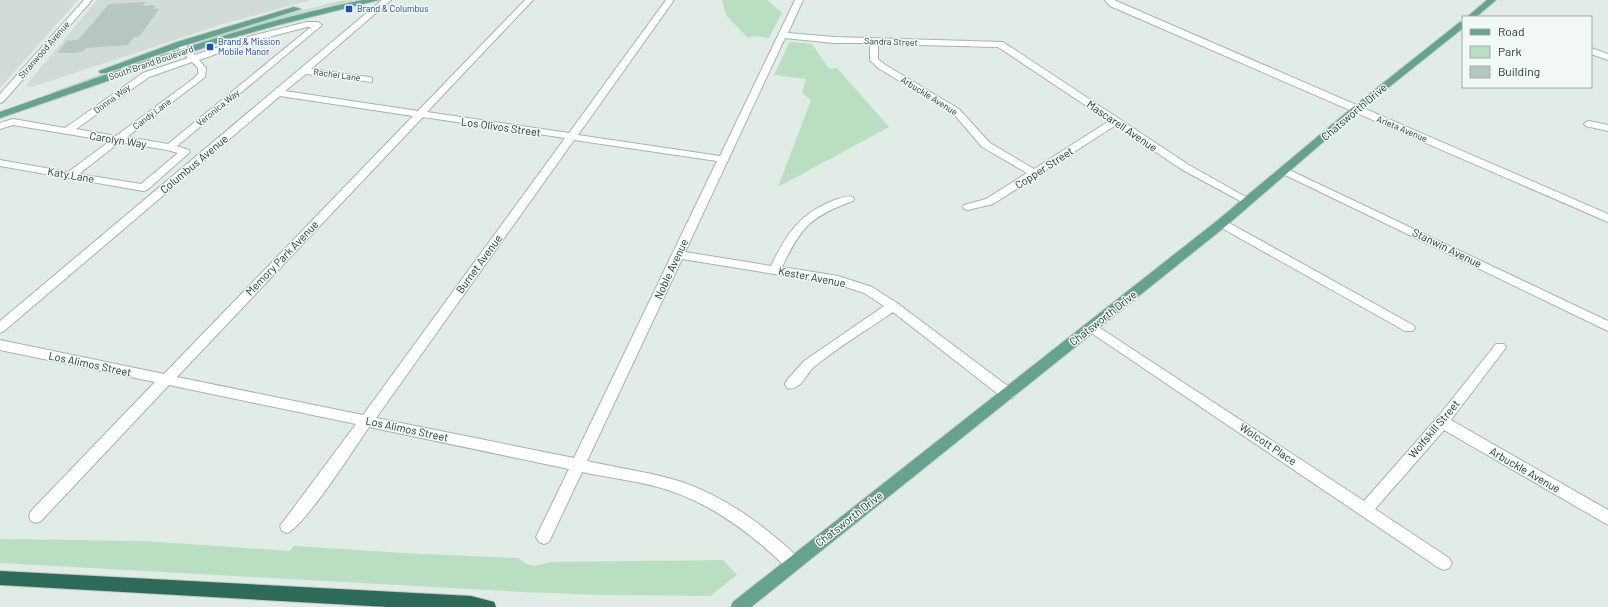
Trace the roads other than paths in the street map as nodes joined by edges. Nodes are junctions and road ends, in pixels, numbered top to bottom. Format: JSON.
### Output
{"nodes":[{"id":1,"x":88,"y":0,"type":"edge"},
{"id":2,"x":335,"y":0,"type":"edge"},
{"id":3,"x":374,"y":0,"type":"edge"},
{"id":4,"x":387,"y":0,"type":"edge"},
{"id":5,"x":529,"y":0,"type":"edge"},
{"id":6,"x":670,"y":0,"type":"edge"},
{"id":7,"x":799,"y":0,"type":"edge"},
{"id":8,"x":1109,"y":0,"type":"edge"},
{"id":9,"x":1492,"y":0,"type":"edge"},
{"id":10,"x":1472,"y":16,"type":"edge"},
{"id":11,"x":316,"y":24,"type":"joint"},
{"id":12,"x":1462,"y":25,"type":"edge"},
{"id":13,"x":783,"y":35,"type":"junction"},
{"id":14,"x":874,"y":41,"type":"junction"},
{"id":15,"x":1000,"y":44,"type":"joint"},
{"id":16,"x":186,"y":51,"type":"junction"},
{"id":17,"x":1592,"y":51,"type":"edge"},
{"id":18,"x":1608,"y":57,"type":"edge"},
{"id":19,"x":305,"y":71,"type":"junction"},
{"id":20,"x":369,"y":80,"type":"dead end"},
{"id":21,"x":278,"y":93,"type":"junction"},
{"id":22,"x":0,"y":100,"type":"edge"},
{"id":23,"x":0,"y":108,"type":"edge"},
{"id":24,"x":1356,"y":109,"type":"junction"},
{"id":25,"x":0,"y":115,"type":"edge"},
{"id":26,"x":419,"y":115,"type":"junction"},
{"id":27,"x":1116,"y":122,"type":"junction"},
{"id":28,"x":1589,"y":124,"type":"dead end"},
{"id":29,"x":0,"y":126,"type":"edge"},
{"id":30,"x":1608,"y":128,"type":"edge"},
{"id":31,"x":67,"y":131,"type":"junction"},
{"id":32,"x":571,"y":137,"type":"junction"},
{"id":33,"x":117,"y":140,"type":"junction"},
{"id":34,"x":170,"y":147,"type":"junction"},
{"id":35,"x":723,"y":159,"type":"junction"},
{"id":36,"x":0,"y":163,"type":"edge"},
{"id":37,"x":1285,"y":171,"type":"junction"},
{"id":38,"x":1035,"y":174,"type":"junction"},
{"id":39,"x":70,"y":175,"type":"junction"},
{"id":40,"x":849,"y":199,"type":"dead end"},
{"id":41,"x":1248,"y":201,"type":"junction"},
{"id":42,"x":968,"y":207,"type":"dead end"},
{"id":43,"x":1608,"y":218,"type":"edge"},
{"id":44,"x":1222,"y":223,"type":"junction"},
{"id":45,"x":678,"y":255,"type":"junction"},
{"id":46,"x":775,"y":270,"type":"junction"},
{"id":47,"x":893,"y":306,"type":"junction"},
{"id":48,"x":1608,"y":326,"type":"edge"},
{"id":49,"x":1091,"y":327,"type":"junction"},
{"id":50,"x":0,"y":328,"type":"edge"},
{"id":51,"x":1409,"y":328,"type":"dead end"},
{"id":52,"x":0,"y":345,"type":"edge"},
{"id":53,"x":1500,"y":347,"type":"dead end"},
{"id":54,"x":167,"y":380,"type":"junction"},
{"id":55,"x":792,"y":384,"type":"dead end"},
{"id":56,"x":1008,"y":394,"type":"junction"},
{"id":57,"x":365,"y":420,"type":"junction"},
{"id":58,"x":1442,"y":422,"type":"junction"},
{"id":59,"x":578,"y":465,"type":"junction"},
{"id":60,"x":1366,"y":509,"type":"junction"},
{"id":61,"x":1606,"y":513,"type":"edge"},
{"id":62,"x":36,"y":516,"type":"dead end"},
{"id":63,"x":287,"y":526,"type":"dead end"},
{"id":64,"x":544,"y":538,"type":"dead end"},
{"id":65,"x":792,"y":563,"type":"junction"},
{"id":66,"x":1444,"y":563,"type":"dead end"},
{"id":67,"x":0,"y":578,"type":"edge"},
{"id":68,"x":488,"y":607,"type":"edge"},
{"id":69,"x":739,"y":607,"type":"edge"}],
"edges":[{"from":1,"to":22,"type":"street","name":"Stranwood Avenue"},
{"from":2,"to":16,"type":"main road","name":"South Brand Boulevard"},
{"from":3,"to":16,"type":"main road","name":"South Brand Boulevard"},
{"from":4,"to":19,"type":"street","name":"Columbus Avenue"},
{"from":5,"to":26,"type":"street","name":"Memory Park Avenue"},
{"from":6,"to":32,"type":"street","name":"Burnet Avenue"},
{"from":7,"to":13,"type":"street","name":"Noble Avenue"},
{"from":8,"to":24,"type":"street","name":"Arleta Avenue"},
{"from":9,"to":10,"type":"main road"},
{"from":11,"to":16,"type":"street","name":"Donna Way"},
{"from":11,"to":34,"type":"street","name":"Veronica Way"},
{"from":12,"to":24,"type":"main road","name":"Chatsworth Drive"},
{"from":13,"to":14,"type":"street","name":"Sandra Street"},
{"from":13,"to":35,"type":"street","name":"Noble Avenue"},
{"from":14,"to":15,"type":"street","name":"Sandra Street"},
{"from":14,"to":38,"type":"street","name":"Arbuckle Avenue"},
{"from":15,"to":27,"type":"street","name":"Mascarell Avenue"},
{"from":16,"to":23,"type":"main road","name":"South Brand Boulevard"},
{"from":16,"to":25,"type":"main road","name":"South Brand Boulevard"},
{"from":16,"to":31,"type":"street","name":"Donna Way"},
{"from":16,"to":33,"type":"street","name":"Candy Lane"},
{"from":17,"to":18,"type":"street"},
{"from":19,"to":20,"type":"street","name":"Rachel Lane"},
{"from":19,"to":21,"type":"street","name":"Columbus Avenue"},
{"from":21,"to":26,"type":"street","name":"Los Olivos Street"},
{"from":21,"to":50,"type":"street","name":"Columbus Avenue"},
{"from":24,"to":37,"type":"main road","name":"Chatsworth Drive"},
{"from":24,"to":43,"type":"street","name":"Arleta Avenue"},
{"from":26,"to":32,"type":"street","name":"Los Olivos Street"},
{"from":26,"to":54,"type":"street","name":"Memory Park Avenue"},
{"from":27,"to":38,"type":"street","name":"Copper Street"},
{"from":27,"to":41,"type":"street","name":"Mascarell Avenue"},
{"from":28,"to":30,"type":"street"},
{"from":29,"to":31,"type":"street"},
{"from":31,"to":33,"type":"street","name":"Carolyn Way"},
{"from":32,"to":35,"type":"street","name":"Los Olivos Street"},
{"from":32,"to":57,"type":"street","name":"Burnet Avenue"},
{"from":33,"to":34,"type":"street","name":"Carolyn Way"},
{"from":33,"to":39,"type":"street","name":"Candy Lane"},
{"from":34,"to":39,"type":"street","name":"Katy Lane"},
{"from":35,"to":45,"type":"street","name":"Noble Avenue"},
{"from":36,"to":39,"type":"street","name":"Katy Lane"},
{"from":37,"to":41,"type":"main road","name":"Chatsworth Drive"},
{"from":37,"to":48,"type":"street","name":"Stanwin Avenue"},
{"from":38,"to":42,"type":"street","name":"Copper Street"},
{"from":40,"to":46,"type":"street"},
{"from":41,"to":44,"type":"main road","name":"Chatsworth Drive"},
{"from":44,"to":49,"type":"main road","name":"Chatsworth Drive"},
{"from":44,"to":51,"type":"street"},
{"from":45,"to":46,"type":"street","name":"Kester Avenue"},
{"from":45,"to":59,"type":"street","name":"Noble Avenue"},
{"from":46,"to":47,"type":"street","name":"Kester Avenue"},
{"from":47,"to":55,"type":"street"},
{"from":47,"to":56,"type":"street","name":"Kester Avenue"},
{"from":49,"to":56,"type":"main road","name":"Chatsworth Drive"},
{"from":49,"to":60,"type":"street","name":"Wolcott Place"},
{"from":52,"to":54,"type":"street","name":"Los Alimos Street"},
{"from":53,"to":58,"type":"street","name":"Wolfskill Street"},
{"from":54,"to":57,"type":"street","name":"Los Alimos Street"},
{"from":54,"to":62,"type":"street","name":"Memory Park Avenue"},
{"from":56,"to":65,"type":"main road","name":"Chatsworth Drive"},
{"from":57,"to":59,"type":"street","name":"Los Alimos Street"},
{"from":57,"to":63,"type":"street","name":"Burnet Avenue"},
{"from":58,"to":60,"type":"street","name":"Wolfskill Street"},
{"from":58,"to":61,"type":"street","name":"Arbuckle Avenue"},
{"from":59,"to":64,"type":"street","name":"Noble Avenue"},
{"from":59,"to":65,"type":"street","name":"Los Alimos Street"},
{"from":60,"to":66,"type":"street","name":"Wolcott Place"},
{"from":65,"to":69,"type":"main road","name":"Chatsworth Drive"},
{"from":67,"to":68,"type":"highway"}]}
